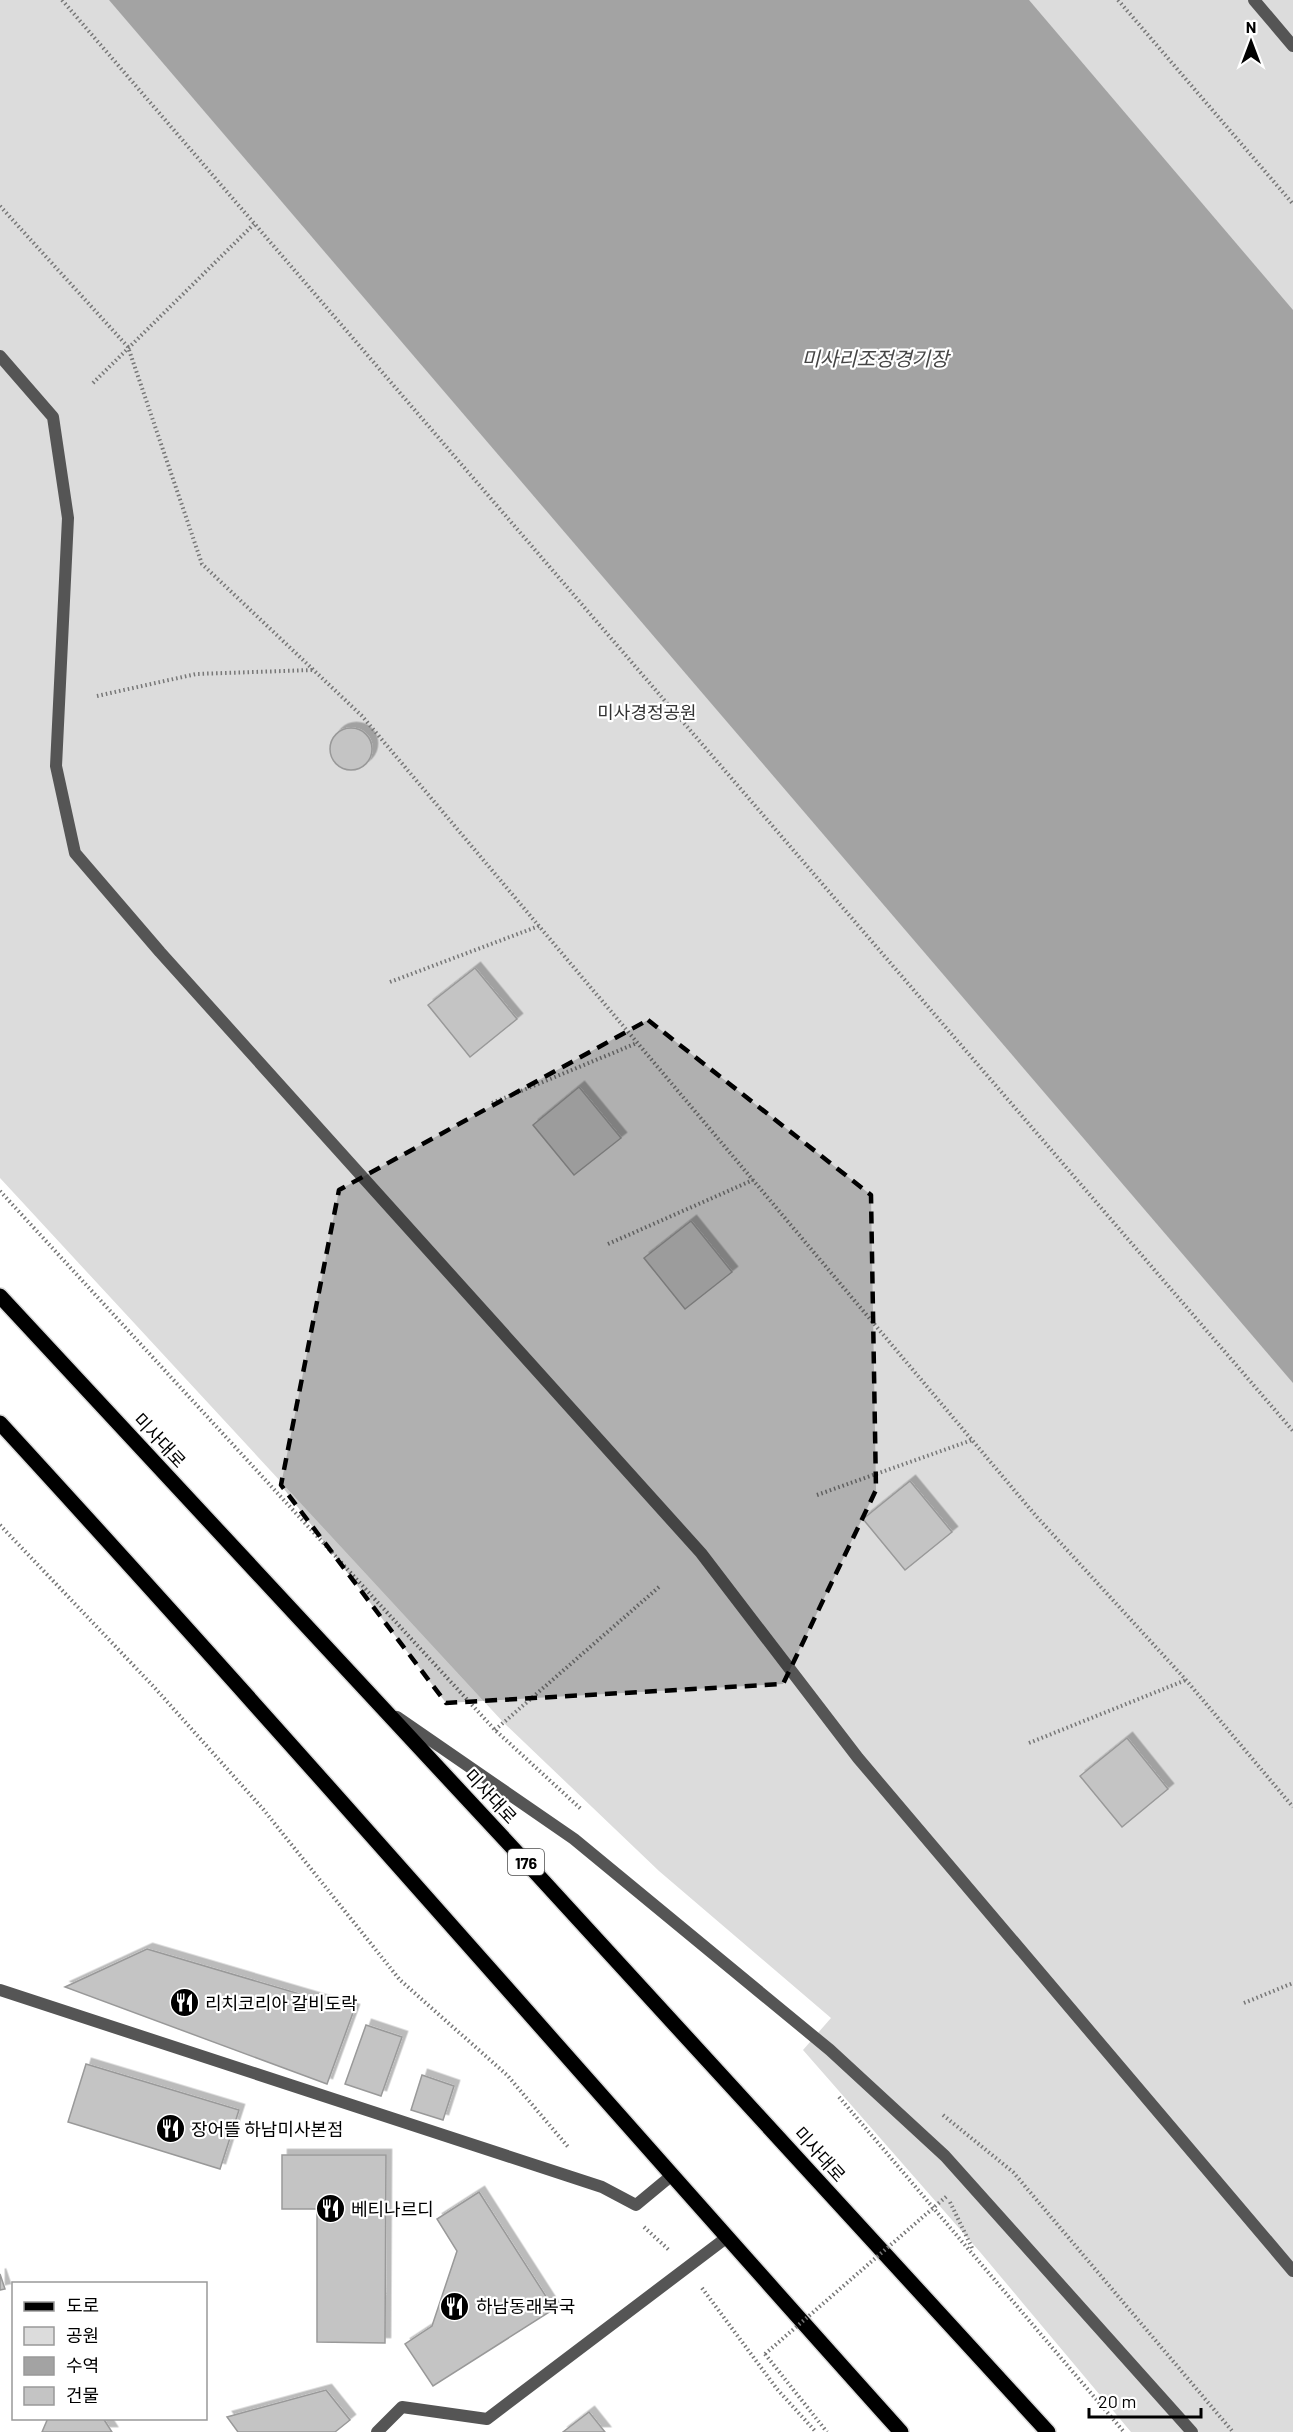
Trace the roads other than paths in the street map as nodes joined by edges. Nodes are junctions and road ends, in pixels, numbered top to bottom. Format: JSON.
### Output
{"nodes":[{"id":1,"x":1254,"y":0,"type":"edge"},
{"id":2,"x":1293,"y":46,"type":"edge"},
{"id":3,"x":0,"y":356,"type":"edge"},
{"id":4,"x":0,"y":1296,"type":"edge"},
{"id":5,"x":0,"y":1423,"type":"edge"},
{"id":6,"x":380,"y":1705,"type":"junction"},
{"id":7,"x":0,"y":1990,"type":"edge"},
{"id":8,"x":671,"y":2176,"type":"junction"},
{"id":9,"x":726,"y":2238,"type":"junction"},
{"id":10,"x":1293,"y":2271,"type":"edge"},
{"id":11,"x":377,"y":2432,"type":"edge"},
{"id":12,"x":901,"y":2432,"type":"edge"},
{"id":13,"x":1048,"y":2432,"type":"edge"},
{"id":14,"x":1192,"y":2432,"type":"edge"}],
"edges":[{"from":1,"to":2,"type":"lane"},
{"from":3,"to":10,"type":"lane"},
{"from":4,"to":6,"type":"main road","name":"미사대로","number":"176"},
{"from":5,"to":8,"type":"main road"},
{"from":6,"to":13,"type":"main road","name":"미사대로","number":"176"},
{"from":6,"to":14,"type":"lane"},
{"from":7,"to":8,"type":"lane"},
{"from":8,"to":9,"type":"main road"},
{"from":9,"to":11,"type":"lane"},
{"from":9,"to":12,"type":"main road"}]}
